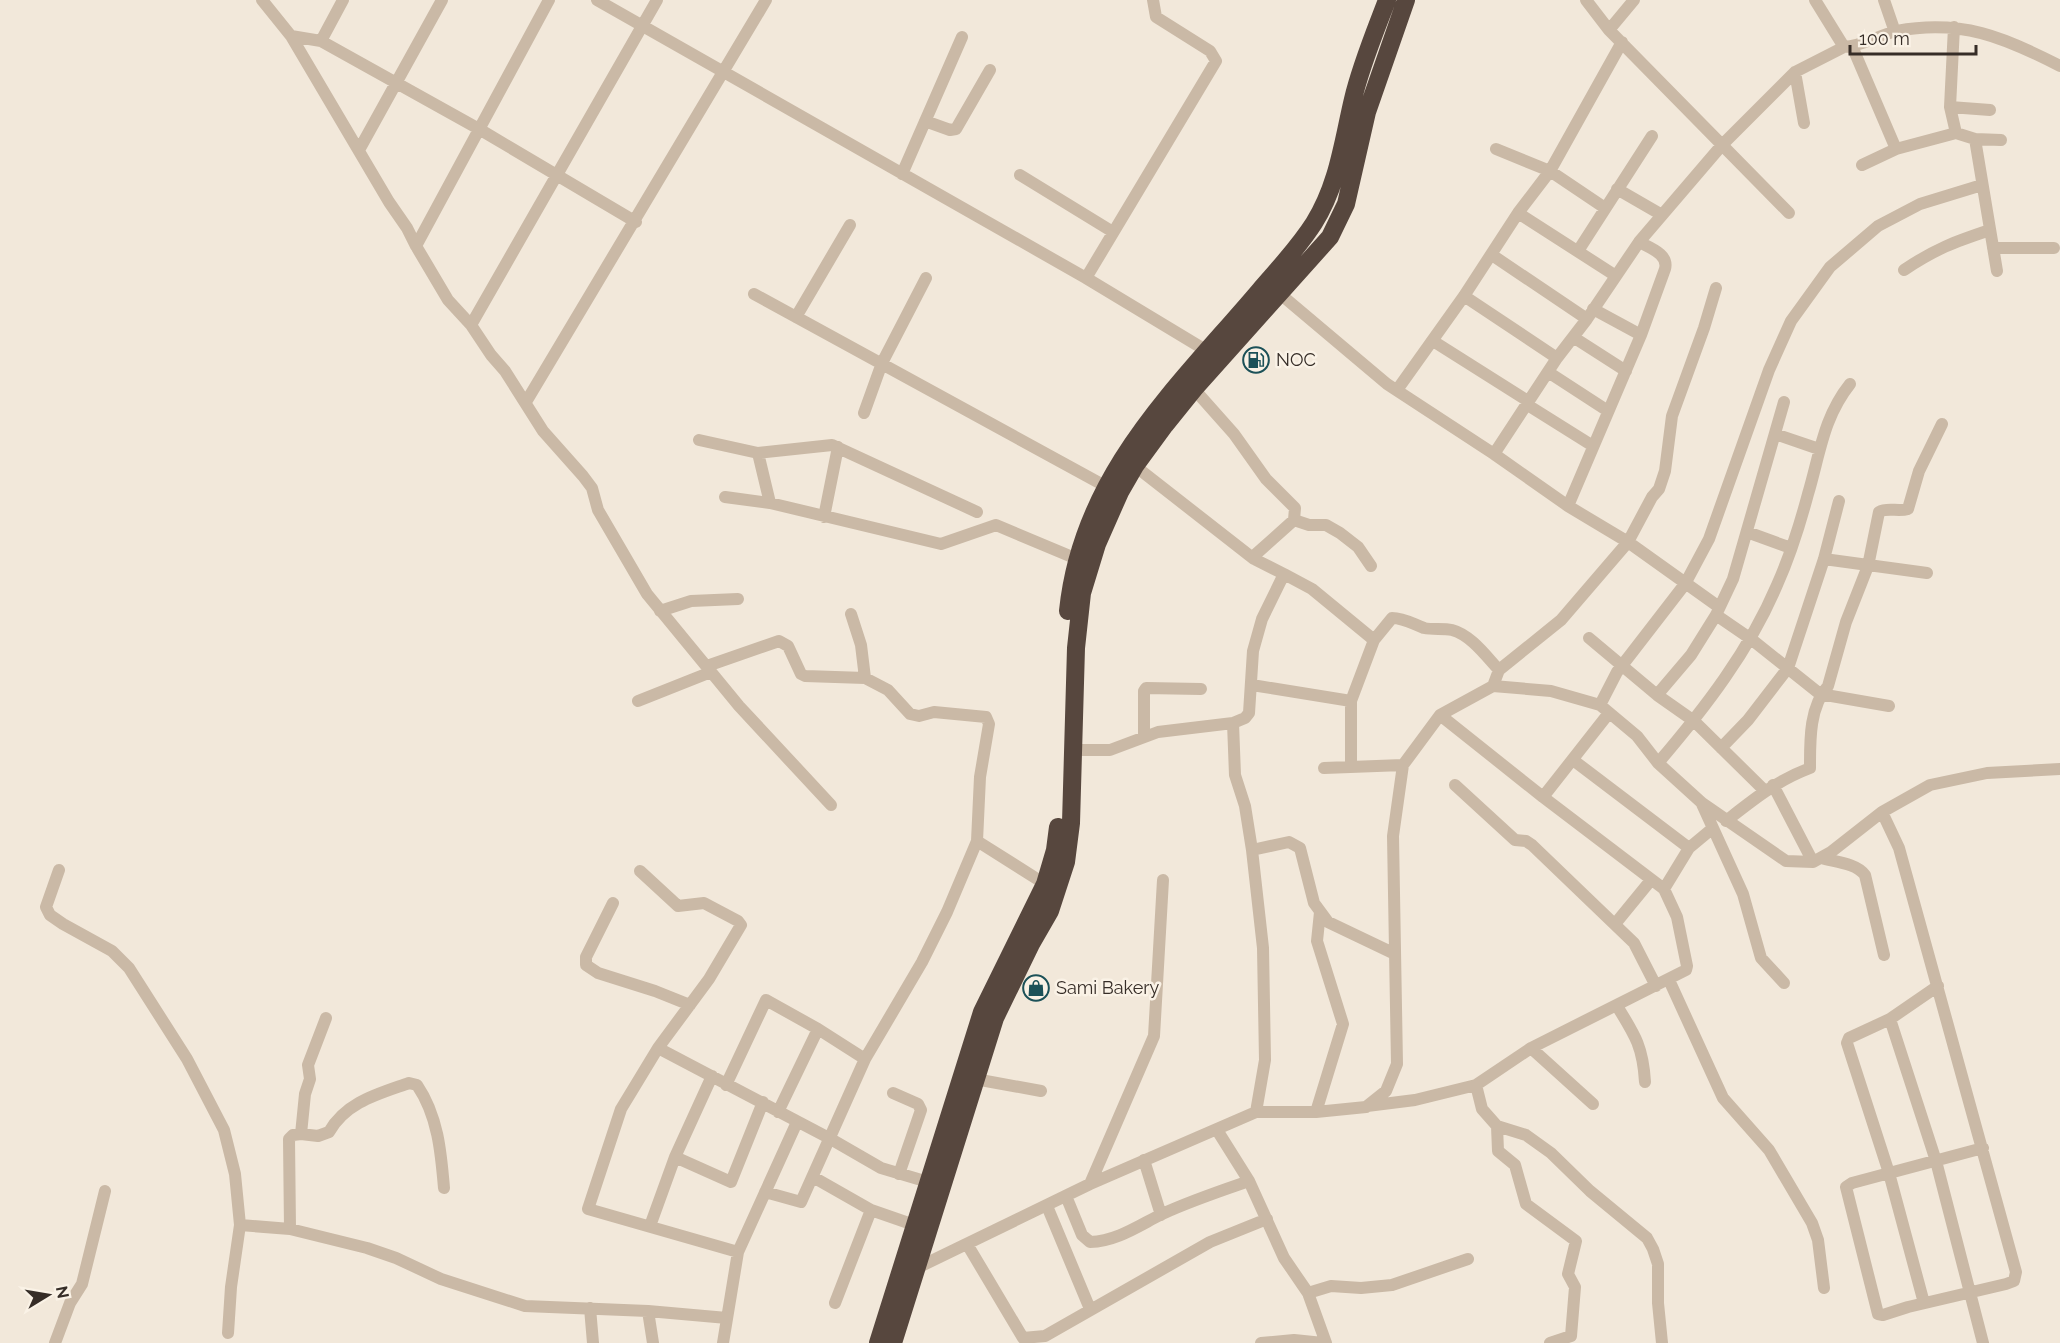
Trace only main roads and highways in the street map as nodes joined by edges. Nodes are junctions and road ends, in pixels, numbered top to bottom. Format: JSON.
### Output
{"nodes":[{"id":1,"x":1388,"y":0,"type":"edge"},
{"id":2,"x":1406,"y":0,"type":"edge"},
{"id":3,"x":1382,"y":40,"type":"junction"},
{"id":4,"x":1215,"y":356,"type":"junction"},
{"id":5,"x":1071,"y":648,"type":"junction"},
{"id":6,"x":922,"y":1228,"type":"junction"},
{"id":7,"x":878,"y":1343,"type":"edge"},
{"id":8,"x":893,"y":1343,"type":"edge"}],
"edges":[{"from":1,"to":3,"type":"highway"},
{"from":2,"to":3,"type":"highway"},
{"from":3,"to":4,"type":"highway"},
{"from":3,"to":4,"type":"highway"},
{"from":4,"to":5,"type":"highway"},
{"from":4,"to":5,"type":"highway"},
{"from":5,"to":6,"type":"highway"},
{"from":5,"to":6,"type":"highway"},
{"from":6,"to":7,"type":"highway"},
{"from":6,"to":8,"type":"highway"}]}
